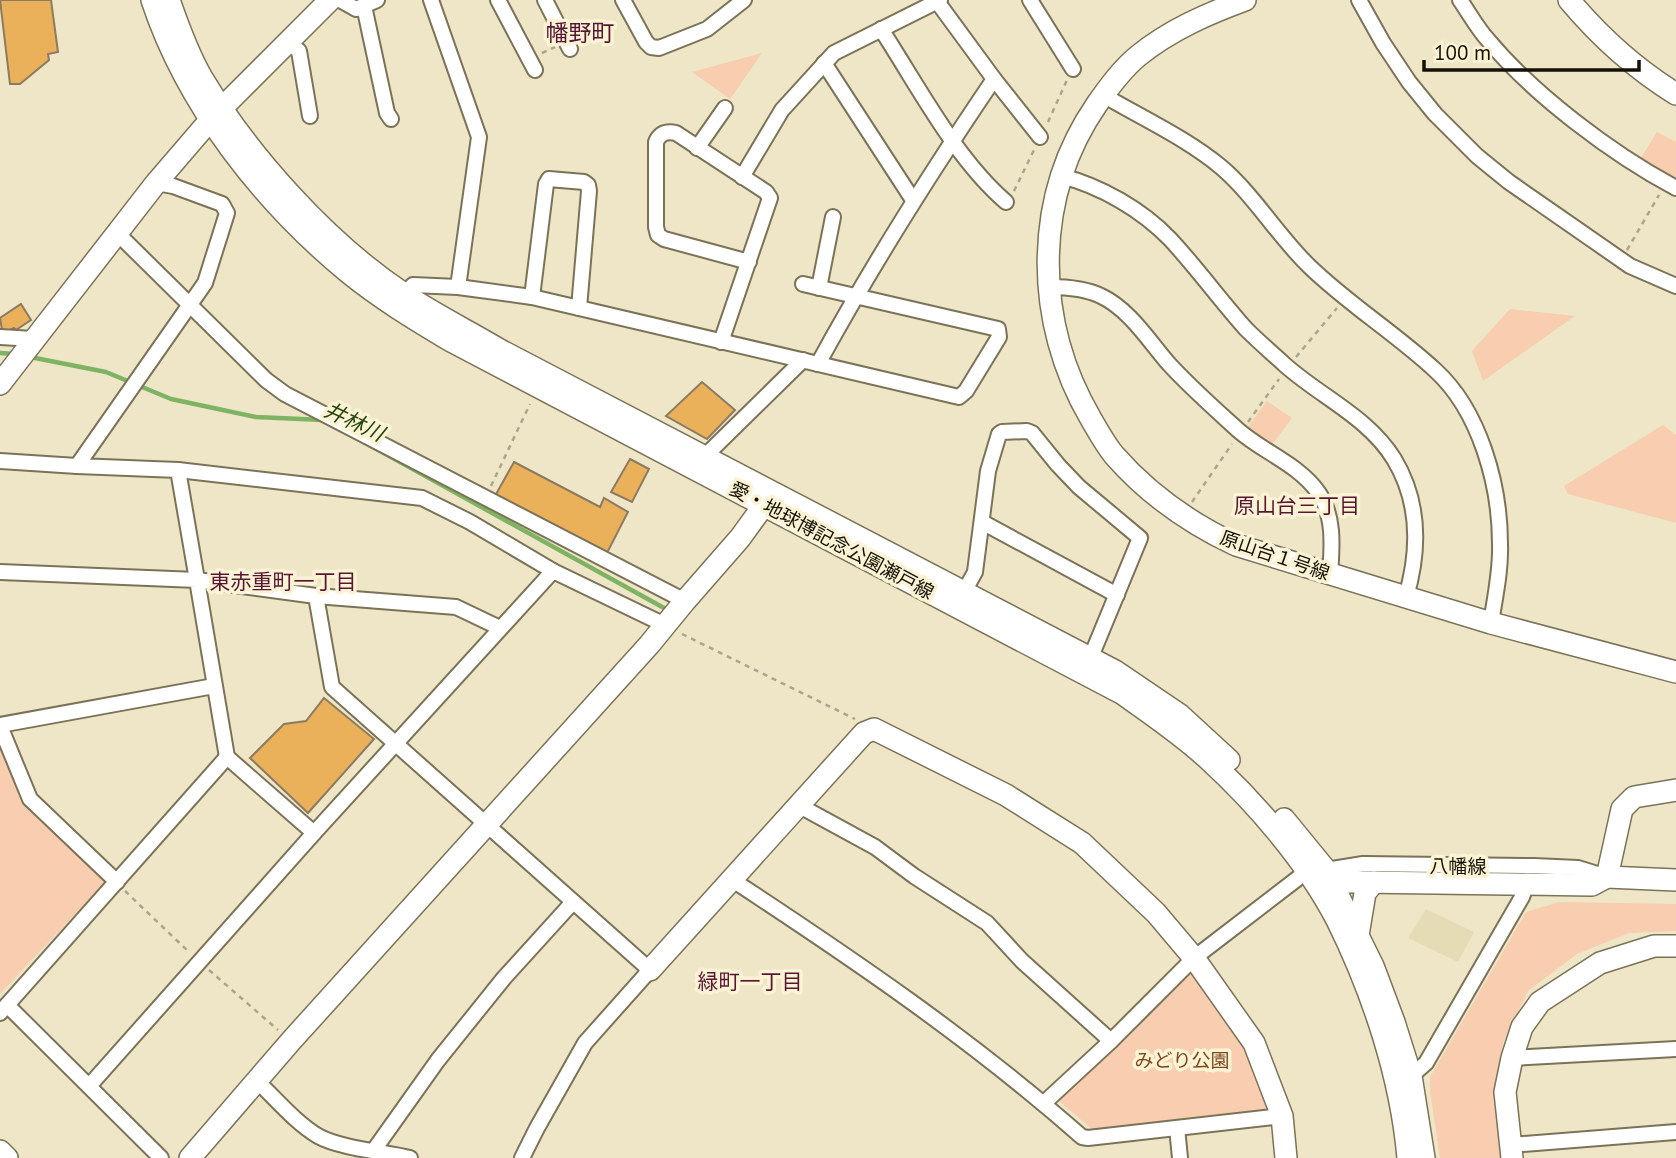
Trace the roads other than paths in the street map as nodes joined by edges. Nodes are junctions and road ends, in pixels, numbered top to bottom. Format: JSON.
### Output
{"nodes":[{"id":1,"x":152,"y":0,"type":"edge"},
{"id":2,"x":169,"y":0,"type":"edge"},
{"id":3,"x":330,"y":0,"type":"edge"},
{"id":4,"x":340,"y":0,"type":"edge"},
{"id":5,"x":431,"y":0,"type":"edge"},
{"id":6,"x":498,"y":0,"type":"edge"},
{"id":7,"x":545,"y":0,"type":"edge"},
{"id":8,"x":623,"y":0,"type":"edge"},
{"id":9,"x":744,"y":0,"type":"edge"},
{"id":10,"x":938,"y":0,"type":"edge"},
{"id":11,"x":1030,"y":0,"type":"edge"},
{"id":12,"x":1245,"y":0,"type":"edge"},
{"id":13,"x":1359,"y":0,"type":"edge"},
{"id":14,"x":1460,"y":0,"type":"edge"},
{"id":15,"x":1569,"y":0,"type":"edge"},
{"id":16,"x":371,"y":3,"type":"edge"},
{"id":17,"x":881,"y":29,"type":"junction"},
{"id":18,"x":288,"y":42,"type":"junction"},
{"id":19,"x":568,"y":45,"type":"road end"},
{"id":20,"x":824,"y":63,"type":"junction"},
{"id":21,"x":532,"y":65,"type":"road end"},
{"id":22,"x":1073,"y":69,"type":"dead end"},
{"id":23,"x":994,"y":79,"type":"junction"},
{"id":24,"x":1676,"y":94,"type":"edge"},
{"id":25,"x":1103,"y":95,"type":"junction"},
{"id":26,"x":726,"y":108,"type":"dead end"},
{"id":27,"x":216,"y":114,"type":"junction"},
{"id":28,"x":310,"y":116,"type":"dead end"},
{"id":29,"x":391,"y":119,"type":"dead end"},
{"id":30,"x":1040,"y":137,"type":"dead end"},
{"id":31,"x":953,"y":140,"type":"junction"},
{"id":32,"x":698,"y":148,"type":"junction"},
{"id":33,"x":1061,"y":176,"type":"junction"},
{"id":34,"x":743,"y":177,"type":"junction"},
{"id":35,"x":156,"y":183,"type":"junction"},
{"id":36,"x":1671,"y":185,"type":"edge"},
{"id":37,"x":913,"y":200,"type":"junction"},
{"id":38,"x":1006,"y":202,"type":"dead end"},
{"id":39,"x":833,"y":217,"type":"dead end"},
{"id":40,"x":116,"y":232,"type":"junction"},
{"id":41,"x":748,"y":262,"type":"junction"},
{"id":42,"x":803,"y":284,"type":"dead end"},
{"id":43,"x":1676,"y":286,"type":"edge"},
{"id":44,"x":457,"y":287,"type":"junction"},
{"id":45,"x":1049,"y":287,"type":"junction"},
{"id":46,"x":819,"y":288,"type":"junction"},
{"id":47,"x":855,"y":295,"type":"junction"},
{"id":48,"x":532,"y":297,"type":"junction"},
{"id":49,"x":398,"y":299,"type":"junction"},
{"id":50,"x":190,"y":305,"type":"junction"},
{"id":51,"x":579,"y":308,"type":"junction"},
{"id":52,"x":0,"y":337,"type":"edge"},
{"id":53,"x":32,"y":342,"type":"junction"},
{"id":54,"x":721,"y":342,"type":"junction"},
{"id":55,"x":803,"y":360,"type":"junction"},
{"id":56,"x":818,"y":364,"type":"junction"},
{"id":57,"x":5,"y":378,"type":"edge"},
{"id":58,"x":0,"y":461,"type":"edge"},
{"id":59,"x":700,"y":462,"type":"junction"},
{"id":60,"x":77,"y":466,"type":"junction"},
{"id":61,"x":178,"y":470,"type":"junction"},
{"id":62,"x":769,"y":498,"type":"junction"},
{"id":63,"x":982,"y":522,"type":"junction"},
{"id":64,"x":553,"y":571,"type":"junction"},
{"id":65,"x":0,"y":572,"type":"edge"},
{"id":66,"x":1330,"y":575,"type":"junction"},
{"id":67,"x":197,"y":580,"type":"junction"},
{"id":68,"x":964,"y":592,"type":"junction"},
{"id":69,"x":1117,"y":595,"type":"junction"},
{"id":70,"x":316,"y":596,"type":"junction"},
{"id":71,"x":1406,"y":597,"type":"junction"},
{"id":72,"x":685,"y":601,"type":"junction"},
{"id":73,"x":1491,"y":623,"type":"junction"},
{"id":74,"x":665,"y":625,"type":"junction"},
{"id":75,"x":500,"y":628,"type":"junction"},
{"id":76,"x":1087,"y":666,"type":"junction"},
{"id":77,"x":1676,"y":672,"type":"edge"},
{"id":78,"x":214,"y":686,"type":"junction"},
{"id":79,"x":0,"y":725,"type":"edge"},
{"id":80,"x":395,"y":742,"type":"junction"},
{"id":81,"x":227,"y":757,"type":"junction"},
{"id":82,"x":1676,"y":790,"type":"edge"},
{"id":83,"x":798,"y":805,"type":"junction"},
{"id":84,"x":486,"y":825,"type":"junction"},
{"id":85,"x":314,"y":832,"type":"junction"},
{"id":86,"x":1317,"y":877,"type":"junction"},
{"id":87,"x":1607,"y":877,"type":"junction"},
{"id":88,"x":731,"y":878,"type":"junction"},
{"id":89,"x":1676,"y":880,"type":"edge"},
{"id":90,"x":117,"y":882,"type":"junction"},
{"id":91,"x":1374,"y":882,"type":"junction"},
{"id":92,"x":1527,"y":884,"type":"junction"},
{"id":93,"x":573,"y":902,"type":"junction"},
{"id":94,"x":1358,"y":934,"type":"junction"},
{"id":95,"x":1676,"y":946,"type":"edge"},
{"id":96,"x":1194,"y":958,"type":"junction"},
{"id":97,"x":650,"y":970,"type":"junction"},
{"id":98,"x":4,"y":1009,"type":"edge"},
{"id":99,"x":1111,"y":1041,"type":"junction"},
{"id":100,"x":1676,"y":1049,"type":"edge"},
{"id":101,"x":1512,"y":1058,"type":"junction"},
{"id":102,"x":1411,"y":1076,"type":"junction"},
{"id":103,"x":257,"y":1081,"type":"junction"},
{"id":104,"x":90,"y":1085,"type":"junction"},
{"id":105,"x":1044,"y":1103,"type":"junction"},
{"id":106,"x":1282,"y":1116,"type":"junction"},
{"id":107,"x":1177,"y":1128,"type":"junction"},
{"id":108,"x":1676,"y":1132,"type":"edge"},
{"id":109,"x":0,"y":1150,"type":"edge"},
{"id":110,"x":374,"y":1150,"type":"junction"},
{"id":111,"x":1511,"y":1152,"type":"edge"},
{"id":112,"x":7,"y":1158,"type":"edge"},
{"id":113,"x":161,"y":1158,"type":"edge"},
{"id":114,"x":190,"y":1158,"type":"edge"},
{"id":115,"x":410,"y":1158,"type":"edge"},
{"id":116,"x":522,"y":1158,"type":"edge"},
{"id":117,"x":1180,"y":1158,"type":"edge"},
{"id":118,"x":1286,"y":1158,"type":"edge"},
{"id":119,"x":1408,"y":1158,"type":"edge"},
{"id":120,"x":1424,"y":1158,"type":"edge"}],
"edges":[{"from":1,"to":27,"type":"street","name":"愛・地球博記念公園瀬戸線"},
{"from":2,"to":27,"type":"street","name":"愛・地球博記念公園瀬戸線"},
{"from":3,"to":18,"type":"street"},
{"from":4,"to":16,"type":"street"},
{"from":5,"to":44,"type":"street"},
{"from":6,"to":21,"type":"street"},
{"from":7,"to":19,"type":"street"},
{"from":8,"to":9,"type":"street"},
{"from":10,"to":17,"type":"street"},
{"from":10,"to":23,"type":"street"},
{"from":11,"to":22,"type":"street"},
{"from":12,"to":25,"type":"street","name":"原山台１号線"},
{"from":13,"to":43,"type":"street"},
{"from":14,"to":36,"type":"street"},
{"from":15,"to":24,"type":"street"},
{"from":16,"to":29,"type":"street"},
{"from":17,"to":20,"type":"street"},
{"from":17,"to":31,"type":"street"},
{"from":18,"to":27,"type":"street"},
{"from":18,"to":28,"type":"street"},
{"from":20,"to":34,"type":"street"},
{"from":20,"to":37,"type":"street"},
{"from":23,"to":30,"type":"street"},
{"from":23,"to":31,"type":"street"},
{"from":25,"to":33,"type":"street","name":"原山台１号線"},
{"from":25,"to":73,"type":"street"},
{"from":26,"to":32,"type":"street"},
{"from":27,"to":35,"type":"street"},
{"from":27,"to":49,"type":"street","name":"愛・地球博記念公園瀬戸線"},
{"from":31,"to":37,"type":"street"},
{"from":31,"to":38,"type":"street"},
{"from":32,"to":34,"type":"street"},
{"from":32,"to":41,"type":"street"},
{"from":33,"to":45,"type":"street","name":"原山台１号線"},
{"from":33,"to":71,"type":"street"},
{"from":34,"to":41,"type":"street"},
{"from":35,"to":40,"type":"street"},
{"from":35,"to":50,"type":"street"},
{"from":37,"to":47,"type":"street"},
{"from":39,"to":46,"type":"street"},
{"from":40,"to":50,"type":"street"},
{"from":40,"to":53,"type":"street"},
{"from":41,"to":54,"type":"street"},
{"from":42,"to":46,"type":"street"},
{"from":44,"to":48,"type":"street"},
{"from":44,"to":49,"type":"street"},
{"from":45,"to":66,"type":"street"},
{"from":45,"to":66,"type":"street","name":"原山台１号線"},
{"from":46,"to":47,"type":"street"},
{"from":47,"to":56,"type":"street"},
{"from":47,"to":56,"type":"street"},
{"from":48,"to":51,"type":"street"},
{"from":48,"to":51,"type":"street"},
{"from":49,"to":59,"type":"street","name":"愛・地球博記念公園瀬戸線"},
{"from":49,"to":59,"type":"street","name":"愛・地球博記念公園瀬戸線"},
{"from":50,"to":60,"type":"street"},
{"from":50,"to":72,"type":"street"},
{"from":51,"to":54,"type":"street"},
{"from":52,"to":53,"type":"street"},
{"from":53,"to":57,"type":"street"},
{"from":54,"to":55,"type":"street"},
{"from":55,"to":56,"type":"street"},
{"from":55,"to":59,"type":"street"},
{"from":58,"to":60,"type":"street"},
{"from":59,"to":62,"type":"street","name":"愛・地球博記念公園瀬戸線"},
{"from":60,"to":61,"type":"street"},
{"from":61,"to":64,"type":"street"},
{"from":61,"to":67,"type":"street"},
{"from":62,"to":68,"type":"street","name":"愛・地球博記念公園瀬戸線"},
{"from":62,"to":72,"type":"street"},
{"from":62,"to":76,"type":"street","name":"愛・地球博記念公園瀬戸線"},
{"from":63,"to":68,"type":"street"},
{"from":63,"to":69,"type":"street"},
{"from":63,"to":69,"type":"street"},
{"from":64,"to":74,"type":"street"},
{"from":64,"to":75,"type":"street"},
{"from":65,"to":67,"type":"street"},
{"from":66,"to":71,"type":"street","name":"原山台１号線"},
{"from":67,"to":70,"type":"street"},
{"from":67,"to":78,"type":"street"},
{"from":68,"to":76,"type":"street","name":"愛・地球博記念公園瀬戸線"},
{"from":69,"to":76,"type":"street"},
{"from":70,"to":75,"type":"street"},
{"from":70,"to":80,"type":"street"},
{"from":71,"to":73,"type":"street","name":"原山台１号線"},
{"from":72,"to":74,"type":"street"},
{"from":73,"to":77,"type":"street","name":"原山台１号線"},
{"from":74,"to":84,"type":"street"},
{"from":75,"to":80,"type":"street"},
{"from":76,"to":86,"type":"street","name":"愛・地球博記念公園瀬戸線"},
{"from":78,"to":79,"type":"street"},
{"from":78,"to":81,"type":"street"},
{"from":79,"to":90,"type":"street"},
{"from":80,"to":84,"type":"street"},
{"from":80,"to":85,"type":"street"},
{"from":81,"to":85,"type":"street"},
{"from":81,"to":90,"type":"street"},
{"from":82,"to":87,"type":"street"},
{"from":83,"to":88,"type":"street"},
{"from":83,"to":96,"type":"street"},
{"from":83,"to":99,"type":"street"},
{"from":84,"to":93,"type":"street"},
{"from":84,"to":103,"type":"street"},
{"from":85,"to":104,"type":"street"},
{"from":86,"to":87,"type":"street","name":"八幡線"},
{"from":86,"to":91,"type":"street","name":"八幡線"},
{"from":86,"to":94,"type":"street","name":"愛・地球博記念公園瀬戸線"},
{"from":86,"to":96,"type":"street"},
{"from":86,"to":119,"type":"street","name":"愛・地球博記念公園瀬戸線"},
{"from":87,"to":89,"type":"street","name":"八幡線"},
{"from":87,"to":92,"type":"street","name":"八幡線"},
{"from":88,"to":97,"type":"street"},
{"from":88,"to":105,"type":"street"},
{"from":90,"to":98,"type":"street"},
{"from":91,"to":92,"type":"street","name":"八幡線"},
{"from":91,"to":94,"type":"street"},
{"from":92,"to":102,"type":"street"},
{"from":93,"to":97,"type":"street"},
{"from":93,"to":110,"type":"street"},
{"from":94,"to":102,"type":"street","name":"愛・地球博記念公園瀬戸線"},
{"from":95,"to":101,"type":"street"},
{"from":96,"to":99,"type":"street"},
{"from":96,"to":106,"type":"street"},
{"from":97,"to":116,"type":"street"},
{"from":98,"to":104,"type":"street"},
{"from":99,"to":105,"type":"street"},
{"from":100,"to":101,"type":"street"},
{"from":101,"to":111,"type":"street"},
{"from":102,"to":120,"type":"street","name":"愛・地球博記念公園瀬戸線"},
{"from":103,"to":110,"type":"street"},
{"from":103,"to":114,"type":"street"},
{"from":104,"to":113,"type":"street"},
{"from":105,"to":107,"type":"street"},
{"from":106,"to":107,"type":"street"},
{"from":106,"to":118,"type":"street"},
{"from":107,"to":117,"type":"street"},
{"from":108,"to":111,"type":"street"},
{"from":109,"to":112,"type":"street"},
{"from":110,"to":115,"type":"street"}]}
